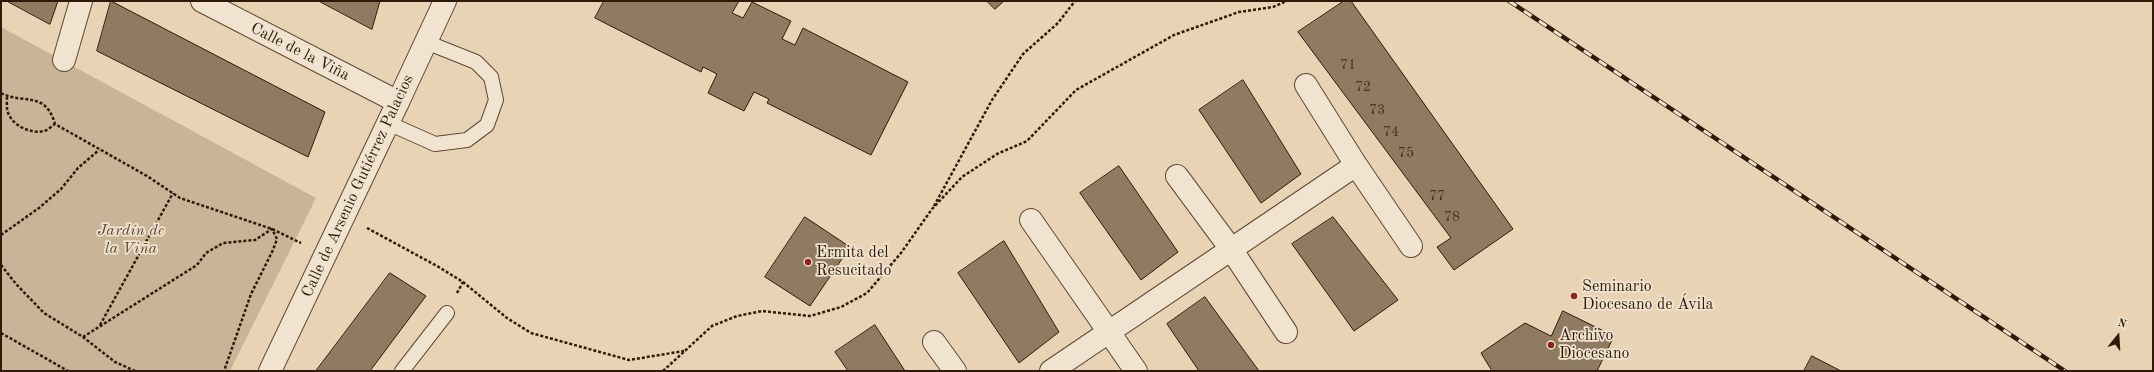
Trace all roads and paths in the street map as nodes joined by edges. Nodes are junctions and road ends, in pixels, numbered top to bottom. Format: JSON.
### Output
{"nodes":[{"id":1,"x":81,"y":1,"type":"edge"},
{"id":2,"x":202,"y":1,"type":"edge"},
{"id":3,"x":445,"y":1,"type":"edge"},
{"id":4,"x":1075,"y":1,"type":"edge"},
{"id":5,"x":1287,"y":1,"type":"edge"},
{"id":6,"x":426,"y":42,"type":"junction"},
{"id":7,"x":64,"y":60,"type":"dead end"},
{"id":8,"x":1306,"y":85,"type":"dead end"},
{"id":9,"x":1,"y":94,"type":"edge"},
{"id":10,"x":7,"y":97,"type":"junction"},
{"id":11,"x":398,"y":102,"type":"junction"},
{"id":12,"x":388,"y":123,"type":"junction"},
{"id":13,"x":55,"y":124,"type":"junction"},
{"id":14,"x":99,"y":150,"type":"junction"},
{"id":15,"x":1356,"y":165,"type":"junction"},
{"id":16,"x":1177,"y":176,"type":"dead end"},
{"id":17,"x":173,"y":193,"type":"junction"},
{"id":18,"x":932,"y":210,"type":"junction"},
{"id":19,"x":343,"y":216,"type":"junction"},
{"id":20,"x":1031,"y":220,"type":"dead end"},
{"id":21,"x":272,"y":229,"type":"junction"},
{"id":22,"x":1,"y":235,"type":"edge"},
{"id":23,"x":1411,"y":246,"type":"dead end"},
{"id":24,"x":1231,"y":249,"type":"junction"},
{"id":25,"x":325,"y":255,"type":"junction"},
{"id":26,"x":1,"y":264,"type":"edge"},
{"id":27,"x":446,"y":313,"type":"dead end"},
{"id":28,"x":100,"y":325,"type":"junction"},
{"id":29,"x":1109,"y":332,"type":"junction"},
{"id":30,"x":1286,"y":332,"type":"dead end"},
{"id":31,"x":1,"y":333,"type":"edge"},
{"id":32,"x":83,"y":337,"type":"junction"},
{"id":33,"x":934,"y":342,"type":"dead end"},
{"id":34,"x":686,"y":351,"type":"junction"},
{"id":35,"x":68,"y":371,"type":"edge"},
{"id":36,"x":135,"y":371,"type":"edge"},
{"id":37,"x":224,"y":371,"type":"edge"},
{"id":38,"x":270,"y":371,"type":"edge"},
{"id":39,"x":402,"y":371,"type":"edge"},
{"id":40,"x":663,"y":371,"type":"edge"},
{"id":41,"x":956,"y":371,"type":"edge"},
{"id":42,"x":1051,"y":371,"type":"edge"},
{"id":43,"x":1136,"y":371,"type":"edge"}],
"edges":[{"from":1,"to":7,"type":"street"},
{"from":2,"to":11,"type":"street","name":"Calle de la Viña"},
{"from":3,"to":6,"type":"street","name":"Calle de Arsenio Gutiérrez Palacios"},
{"from":4,"to":18,"type":"path"},
{"from":5,"to":18,"type":"path"},
{"from":6,"to":11,"type":"street","name":"Calle de Arsenio Gutiérrez Palacios"},
{"from":6,"to":12,"type":"lane"},
{"from":8,"to":15,"type":"street"},
{"from":9,"to":10,"type":"path"},
{"from":10,"to":13,"type":"path"},
{"from":10,"to":13,"type":"path"},
{"from":11,"to":12,"type":"street","name":"Calle de Arsenio Gutiérrez Palacios"},
{"from":12,"to":19,"type":"street","name":"Calle de Arsenio Gutiérrez Palacios"},
{"from":13,"to":14,"type":"path"},
{"from":14,"to":17,"type":"path"},
{"from":14,"to":22,"type":"path"},
{"from":15,"to":23,"type":"street"},
{"from":15,"to":24,"type":"street"},
{"from":16,"to":24,"type":"street"},
{"from":17,"to":21,"type":"path"},
{"from":17,"to":28,"type":"path"},
{"from":18,"to":34,"type":"path"},
{"from":19,"to":25,"type":"street","name":"Calle de Arsenio Gutiérrez Palacios"},
{"from":19,"to":34,"type":"path"},
{"from":20,"to":29,"type":"street"},
{"from":21,"to":25,"type":"path"},
{"from":21,"to":28,"type":"path"},
{"from":21,"to":37,"type":"path"},
{"from":24,"to":29,"type":"street"},
{"from":24,"to":30,"type":"street"},
{"from":25,"to":38,"type":"street","name":"Calle de Arsenio Gutiérrez Palacios"},
{"from":26,"to":32,"type":"path"},
{"from":27,"to":39,"type":"lane"},
{"from":28,"to":32,"type":"path"},
{"from":29,"to":42,"type":"street"},
{"from":29,"to":43,"type":"street"},
{"from":31,"to":35,"type":"path"},
{"from":32,"to":36,"type":"path"},
{"from":33,"to":41,"type":"street"},
{"from":34,"to":40,"type":"path"}]}
